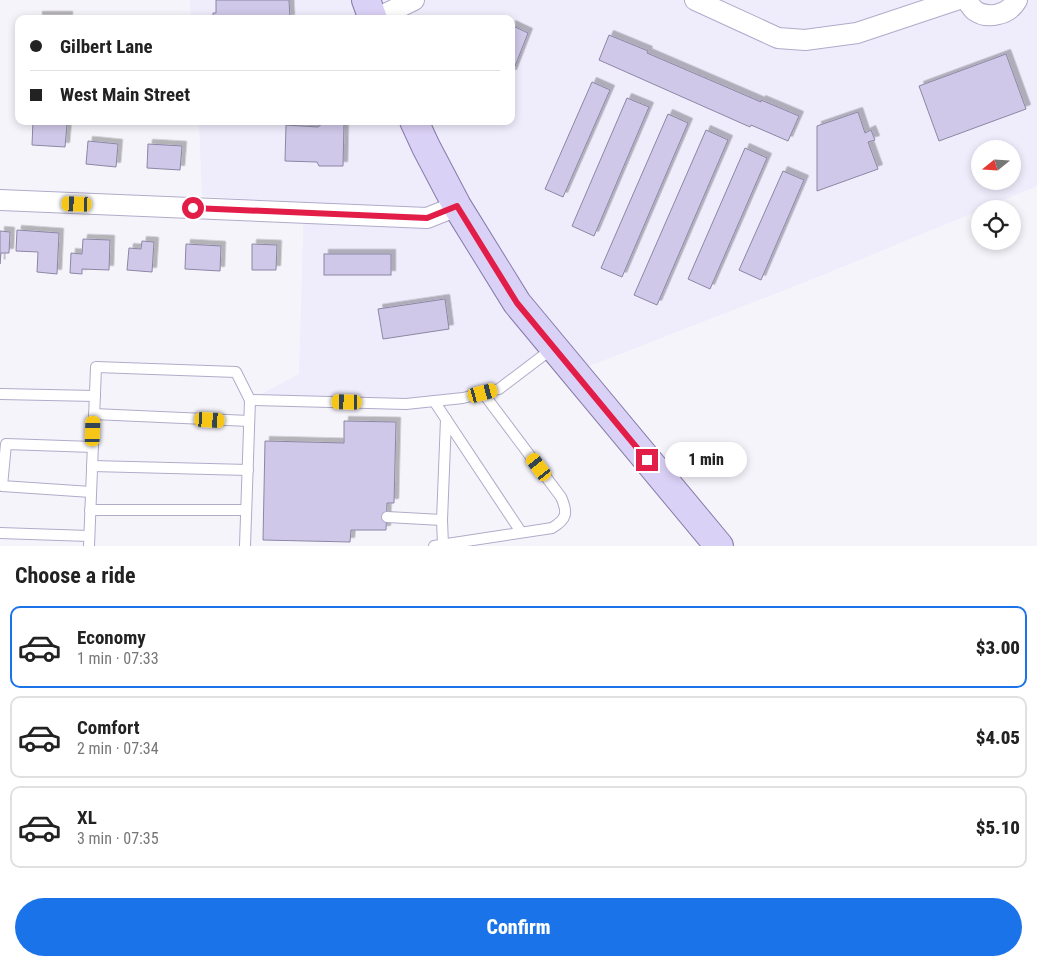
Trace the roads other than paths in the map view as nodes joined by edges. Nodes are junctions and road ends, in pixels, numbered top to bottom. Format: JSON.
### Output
{"nodes":[{"id":1,"x":366,"y":0,"type":"edge"},
{"id":2,"x":414,"y":0,"type":"edge"},
{"id":3,"x":695,"y":0,"type":"edge"},
{"id":4,"x":956,"y":0,"type":"edge"},
{"id":5,"x":966,"y":0,"type":"edge"},
{"id":6,"x":1016,"y":0,"type":"edge"},
{"id":7,"x":372,"y":15,"type":"edge"},
{"id":8,"x":382,"y":15,"type":"edge"},
{"id":9,"x":416,"y":125,"type":"edge"},
{"id":10,"x":0,"y":200,"type":"edge"},
{"id":11,"x":457,"y":206,"type":"junction"},
{"id":12,"x":554,"y":348,"type":"junction"},
{"id":13,"x":483,"y":393,"type":"junction"},
{"id":14,"x":1,"y":394,"type":"edge"},
{"id":15,"x":95,"y":396,"type":"junction"},
{"id":16,"x":250,"y":400,"type":"junction"},
{"id":17,"x":434,"y":401,"type":"junction"},
{"id":18,"x":94,"y":414,"type":"junction"},
{"id":19,"x":446,"y":419,"type":"junction"},
{"id":20,"x":249,"y":421,"type":"junction"},
{"id":21,"x":93,"y":447,"type":"junction"},
{"id":22,"x":92,"y":466,"type":"junction"},
{"id":23,"x":248,"y":470,"type":"junction"},
{"id":24,"x":91,"y":492,"type":"junction"},
{"id":25,"x":90,"y":510,"type":"junction"},
{"id":26,"x":246,"y":510,"type":"junction"},
{"id":27,"x":386,"y":517,"type":"dead end"},
{"id":28,"x":442,"y":520,"type":"junction"},
{"id":29,"x":521,"y":532,"type":"junction"},
{"id":30,"x":0,"y":533,"type":"edge"},
{"id":31,"x":89,"y":541,"type":"edge"},
{"id":32,"x":438,"y":545,"type":"edge"},
{"id":33,"x":245,"y":546,"type":"edge"},
{"id":34,"x":719,"y":546,"type":"edge"}],
"edges":[{"from":1,"to":7,"type":"main road"},
{"from":2,"to":8,"type":"street"},
{"from":3,"to":4,"type":"street"},
{"from":5,"to":6,"type":"street"},
{"from":9,"to":11,"type":"main road"},
{"from":10,"to":11,"type":"street"},
{"from":11,"to":12,"type":"main road"},
{"from":12,"to":13,"type":"lane"},
{"from":12,"to":34,"type":"main road"},
{"from":13,"to":17,"type":"lane"},
{"from":13,"to":29,"type":"lane"},
{"from":14,"to":15,"type":"lane"},
{"from":15,"to":16,"type":"lane"},
{"from":15,"to":18,"type":"lane"},
{"from":16,"to":17,"type":"lane"},
{"from":16,"to":20,"type":"lane"},
{"from":17,"to":19,"type":"lane"},
{"from":18,"to":20,"type":"lane"},
{"from":18,"to":21,"type":"lane"},
{"from":19,"to":28,"type":"lane"},
{"from":19,"to":29,"type":"lane"},
{"from":20,"to":23,"type":"lane"},
{"from":21,"to":22,"type":"lane"},
{"from":21,"to":24,"type":"lane"},
{"from":22,"to":23,"type":"lane"},
{"from":22,"to":24,"type":"lane"},
{"from":23,"to":26,"type":"lane"},
{"from":24,"to":25,"type":"lane"},
{"from":25,"to":26,"type":"lane"},
{"from":25,"to":31,"type":"lane"},
{"from":26,"to":33,"type":"lane"},
{"from":27,"to":28,"type":"lane"},
{"from":28,"to":32,"type":"lane"},
{"from":29,"to":32,"type":"lane"},
{"from":30,"to":31,"type":"lane"}]}
